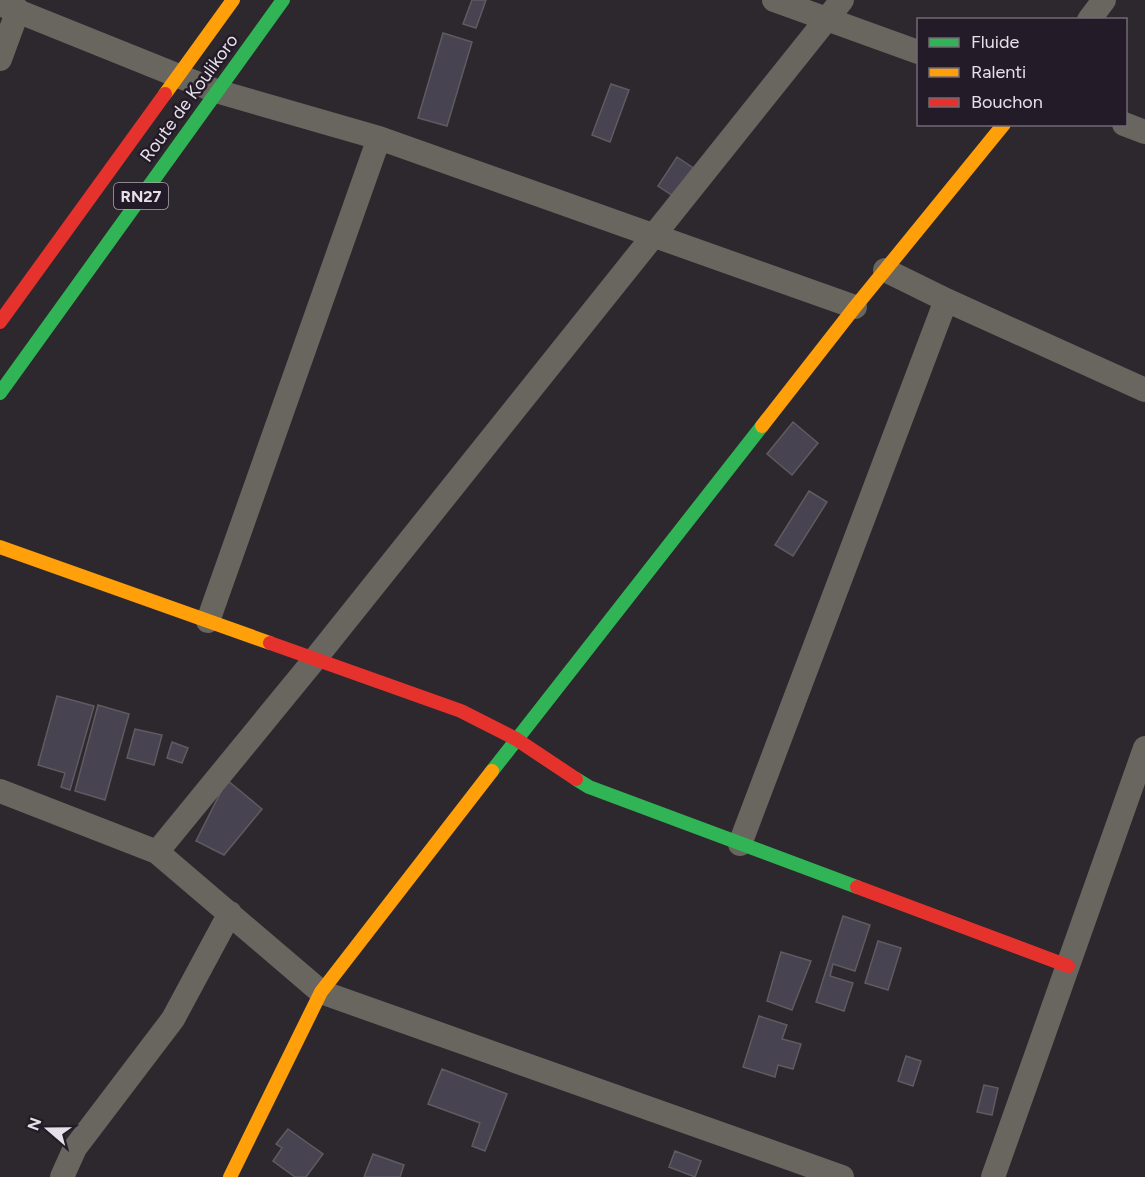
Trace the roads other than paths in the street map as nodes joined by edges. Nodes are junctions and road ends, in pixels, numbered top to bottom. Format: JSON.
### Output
{"nodes":[{"id":1,"x":233,"y":0,"type":"edge"},
{"id":2,"x":283,"y":0,"type":"edge"},
{"id":3,"x":774,"y":0,"type":"edge"},
{"id":4,"x":842,"y":0,"type":"edge"},
{"id":5,"x":1104,"y":0,"type":"edge"},
{"id":6,"x":9,"y":7,"type":"edge"},
{"id":7,"x":1090,"y":18,"type":"edge"},
{"id":8,"x":828,"y":19,"type":"junction"},
{"id":9,"x":917,"y":52,"type":"edge"},
{"id":10,"x":0,"y":59,"type":"edge"},
{"id":11,"x":178,"y":77,"type":"junction"},
{"id":12,"x":216,"y":91,"type":"junction"},
{"id":13,"x":1127,"y":125,"type":"edge"},
{"id":14,"x":1002,"y":126,"type":"edge"},
{"id":15,"x":1145,"y":132,"type":"edge"},
{"id":16,"x":379,"y":138,"type":"junction"},
{"id":17,"x":653,"y":235,"type":"junction"},
{"id":18,"x":885,"y":270,"type":"junction"},
{"id":19,"x":946,"y":300,"type":"junction"},
{"id":20,"x":855,"y":307,"type":"junction"},
{"id":21,"x":0,"y":322,"type":"edge"},
{"id":22,"x":1145,"y":390,"type":"edge"},
{"id":23,"x":0,"y":393,"type":"edge"},
{"id":24,"x":0,"y":547,"type":"edge"},
{"id":25,"x":208,"y":621,"type":"junction"},
{"id":26,"x":315,"y":659,"type":"junction"},
{"id":27,"x":516,"y":738,"type":"junction"},
{"id":28,"x":1145,"y":748,"type":"edge"},
{"id":29,"x":0,"y":791,"type":"edge"},
{"id":30,"x":740,"y":844,"type":"junction"},
{"id":31,"x":157,"y":852,"type":"junction"},
{"id":32,"x":230,"y":913,"type":"junction"},
{"id":33,"x":1068,"y":966,"type":"junction"},
{"id":34,"x":321,"y":992,"type":"junction"},
{"id":35,"x":62,"y":1177,"type":"edge"},
{"id":36,"x":230,"y":1177,"type":"edge"},
{"id":37,"x":842,"y":1177,"type":"edge"},
{"id":38,"x":993,"y":1177,"type":"edge"}],
"edges":[{"from":1,"to":11,"type":"street","name":"Route de Koulikoro","number":"RN27"},
{"from":2,"to":12,"type":"street","name":"Route de Koulikoro","number":"RN27"},
{"from":3,"to":8,"type":"street"},
{"from":4,"to":8,"type":"street"},
{"from":5,"to":7,"type":"street"},
{"from":6,"to":10,"type":"street"},
{"from":6,"to":11,"type":"street"},
{"from":8,"to":9,"type":"street"},
{"from":8,"to":17,"type":"street"},
{"from":11,"to":12,"type":"street"},
{"from":11,"to":21,"type":"street","name":"Route de Koulikoro","number":"RN27"},
{"from":12,"to":16,"type":"street"},
{"from":12,"to":23,"type":"street","name":"Route de Koulikoro","number":"RN27"},
{"from":13,"to":15,"type":"street"},
{"from":14,"to":18,"type":"street"},
{"from":16,"to":17,"type":"street"},
{"from":16,"to":25,"type":"street"},
{"from":17,"to":20,"type":"street"},
{"from":17,"to":26,"type":"street"},
{"from":18,"to":19,"type":"street"},
{"from":18,"to":20,"type":"street"},
{"from":19,"to":22,"type":"street"},
{"from":19,"to":30,"type":"street"},
{"from":20,"to":27,"type":"street"},
{"from":24,"to":25,"type":"street"},
{"from":25,"to":26,"type":"street"},
{"from":26,"to":27,"type":"street"},
{"from":26,"to":31,"type":"street"},
{"from":27,"to":30,"type":"street"},
{"from":27,"to":34,"type":"street"},
{"from":28,"to":33,"type":"street"},
{"from":29,"to":31,"type":"street"},
{"from":30,"to":33,"type":"street"},
{"from":31,"to":32,"type":"street"},
{"from":32,"to":34,"type":"street"},
{"from":32,"to":35,"type":"street"},
{"from":33,"to":38,"type":"street"},
{"from":34,"to":36,"type":"street"},
{"from":34,"to":37,"type":"street"}]}
